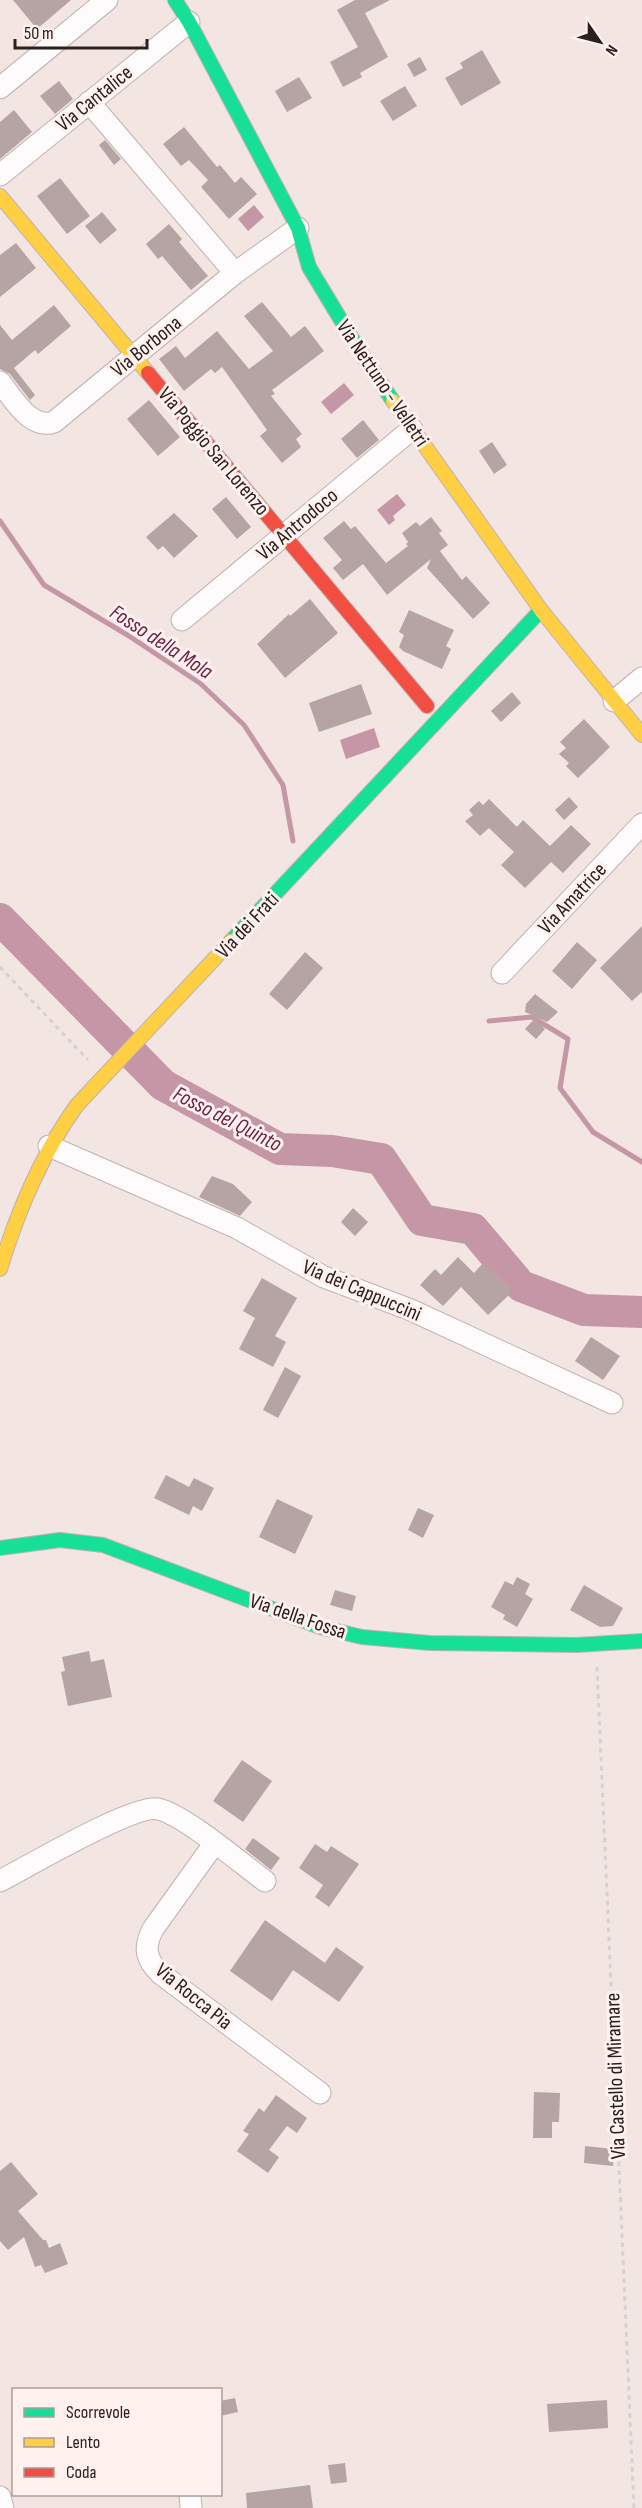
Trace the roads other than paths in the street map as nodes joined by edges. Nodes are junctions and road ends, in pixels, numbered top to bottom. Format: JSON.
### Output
{"nodes":[{"id":1,"x":107,"y":0,"type":"edge"},
{"id":2,"x":175,"y":0,"type":"edge"},
{"id":3,"x":189,"y":22,"type":"junction"},
{"id":4,"x":0,"y":88,"type":"edge"},
{"id":5,"x":89,"y":102,"type":"junction"},
{"id":6,"x":0,"y":175,"type":"edge"},
{"id":7,"x":0,"y":196,"type":"edge"},
{"id":8,"x":298,"y":228,"type":"junction"},
{"id":9,"x":235,"y":273,"type":"junction"},
{"id":10,"x":134,"y":356,"type":"junction"},
{"id":11,"x":0,"y":382,"type":"edge"},
{"id":12,"x":412,"y":429,"type":"junction"},
{"id":13,"x":284,"y":535,"type":"junction"},
{"id":14,"x":541,"y":610,"type":"junction"},
{"id":15,"x":182,"y":620,"type":"dead end"},
{"id":16,"x":642,"y":678,"type":"edge"},
{"id":17,"x":614,"y":701,"type":"junction"},
{"id":18,"x":427,"y":706,"type":"dead end"},
{"id":19,"x":642,"y":735,"type":"edge"},
{"id":20,"x":642,"y":824,"type":"edge"},
{"id":21,"x":502,"y":973,"type":"dead end"},
{"id":22,"x":49,"y":1146,"type":"junction"},
{"id":23,"x":0,"y":1269,"type":"edge"},
{"id":24,"x":612,"y":1402,"type":"dead end"},
{"id":25,"x":0,"y":1548,"type":"edge"},
{"id":26,"x":642,"y":1641,"type":"edge"},
{"id":27,"x":214,"y":1844,"type":"junction"},
{"id":28,"x":0,"y":1881,"type":"edge"},
{"id":29,"x":265,"y":1881,"type":"dead end"},
{"id":30,"x":320,"y":2093,"type":"dead end"},
{"id":31,"x":0,"y":2497,"type":"edge"},
{"id":32,"x":3,"y":2508,"type":"edge"}],
"edges":[{"from":1,"to":4,"type":"street"},
{"from":2,"to":3,"type":"street","name":"Via Nettuno - Velletri"},
{"from":3,"to":5,"type":"street","name":"Via Cantalice"},
{"from":3,"to":8,"type":"street","name":"Via Nettuno - Velletri"},
{"from":5,"to":6,"type":"street","name":"Via Cantalice"},
{"from":5,"to":9,"type":"street"},
{"from":7,"to":10,"type":"street","name":"Via Poggio San Lorenzo"},
{"from":8,"to":9,"type":"street","name":"Via Borbona"},
{"from":8,"to":12,"type":"street","name":"Via Nettuno - Velletri"},
{"from":9,"to":10,"type":"street","name":"Via Borbona"},
{"from":10,"to":11,"type":"street","name":"Via Borbona"},
{"from":10,"to":13,"type":"street","name":"Via Poggio San Lorenzo"},
{"from":12,"to":13,"type":"street","name":"Via Antrodoco"},
{"from":12,"to":14,"type":"street","name":"Via Nettuno - Velletri"},
{"from":13,"to":15,"type":"street","name":"Via Antrodoco"},
{"from":13,"to":18,"type":"street","name":"Via Poggio San Lorenzo"},
{"from":14,"to":17,"type":"street","name":"Via Nettuno - Velletri"},
{"from":14,"to":22,"type":"street","name":"Via dei Frati"},
{"from":16,"to":17,"type":"street"},
{"from":17,"to":19,"type":"street","name":"Via Nettuno - Velletri"},
{"from":20,"to":21,"type":"street","name":"Via Amatrice"},
{"from":22,"to":23,"type":"street","name":"Via dei Frati"},
{"from":22,"to":24,"type":"street","name":"Via dei Cappuccini"},
{"from":25,"to":26,"type":"street","name":"Via della Fossa"},
{"from":27,"to":28,"type":"street"},
{"from":27,"to":29,"type":"street"},
{"from":27,"to":30,"type":"street","name":"Via Rocca Pia"},
{"from":31,"to":32,"type":"street"}]}
